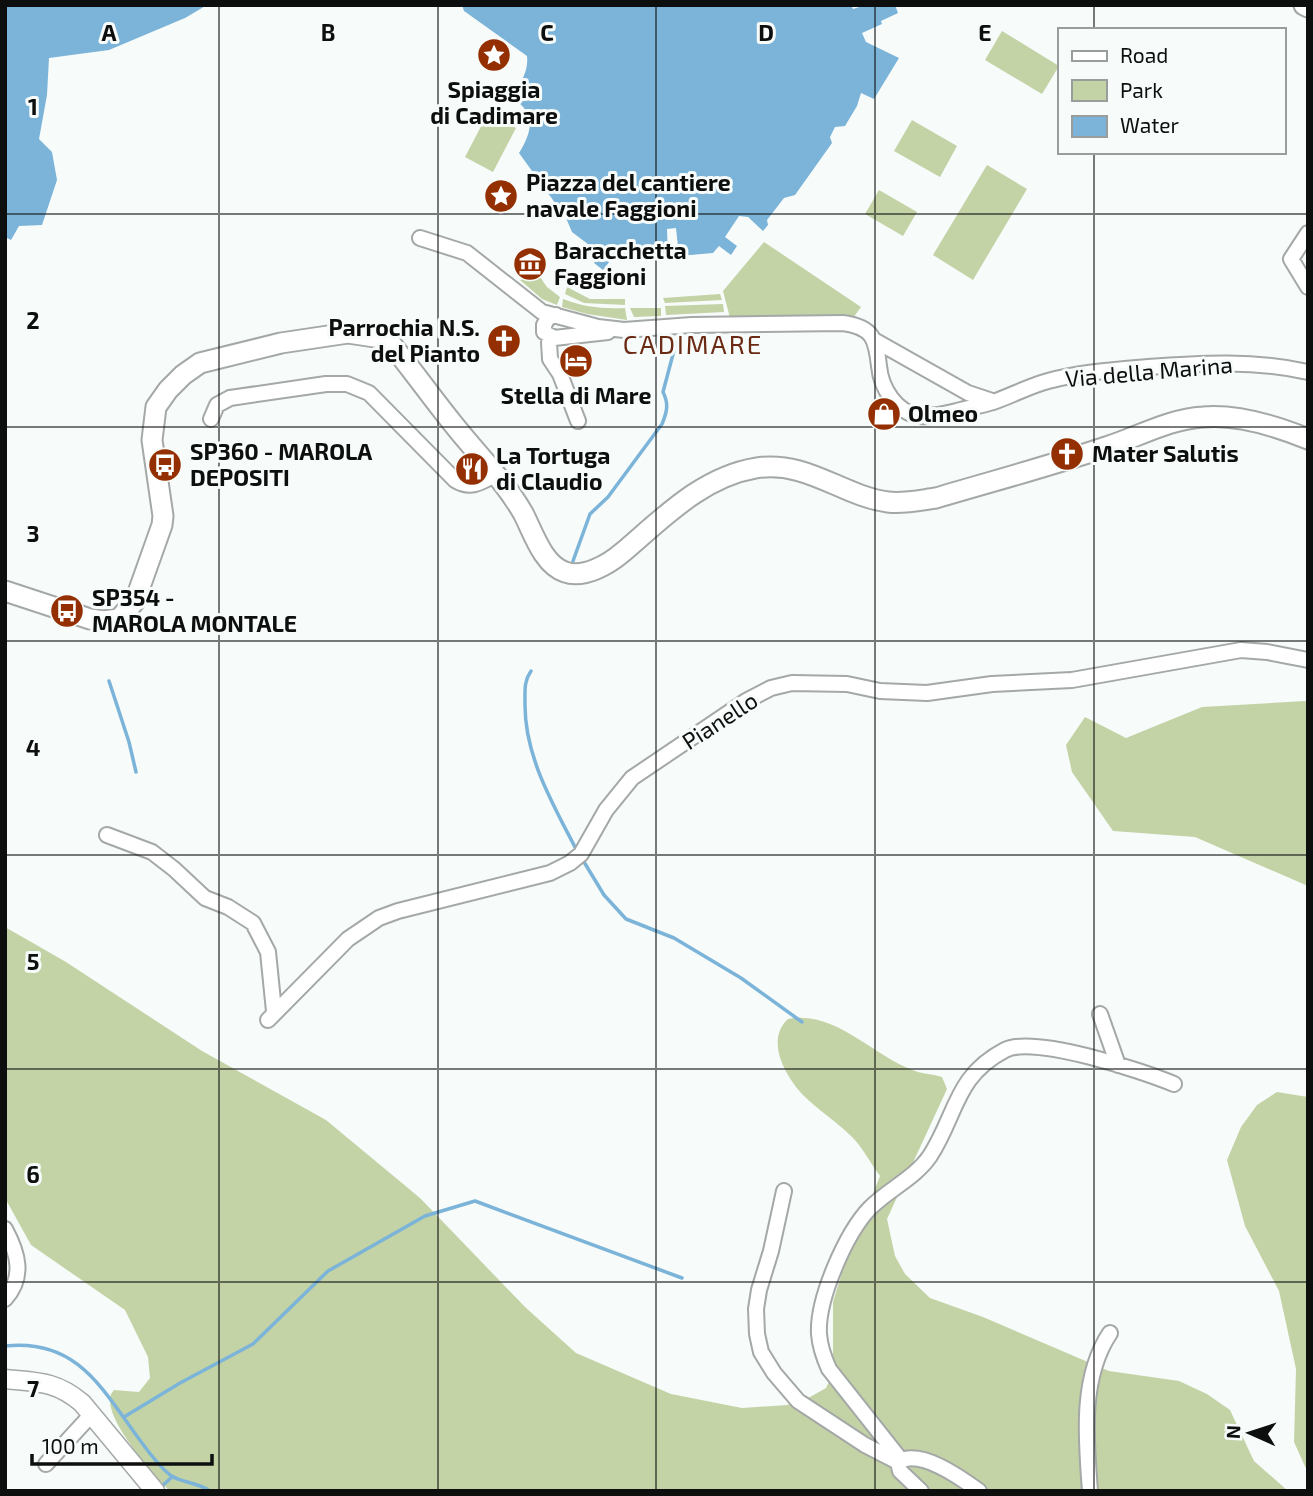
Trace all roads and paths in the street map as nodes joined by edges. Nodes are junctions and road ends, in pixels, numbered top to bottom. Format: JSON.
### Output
{"nodes":[{"id":1,"x":1308,"y":233,"type":"edge"},
{"id":2,"x":420,"y":238,"type":"dead end"},
{"id":3,"x":1308,"y":287,"type":"edge"},
{"id":4,"x":556,"y":315,"type":"junction"},
{"id":5,"x":624,"y":330,"type":"junction"},
{"id":6,"x":554,"y":338,"type":"junction"},
{"id":7,"x":874,"y":340,"type":"junction"},
{"id":8,"x":1308,"y":372,"type":"edge"},
{"id":9,"x":994,"y":402,"type":"junction"},
{"id":10,"x":211,"y":419,"type":"dead end"},
{"id":11,"x":578,"y":421,"type":"dead end"},
{"id":12,"x":1308,"y":439,"type":"edge"},
{"id":13,"x":496,"y":474,"type":"junction"},
{"id":14,"x":5,"y":591,"type":"edge"},
{"id":15,"x":1308,"y":660,"type":"edge"},
{"id":16,"x":107,"y":835,"type":"dead end"},
{"id":17,"x":1100,"y":1014,"type":"dead end"},
{"id":18,"x":1118,"y":1065,"type":"junction"},
{"id":19,"x":1174,"y":1084,"type":"dead end"},
{"id":20,"x":784,"y":1191,"type":"dead end"},
{"id":21,"x":5,"y":1229,"type":"edge"},
{"id":22,"x":5,"y":1299,"type":"edge"},
{"id":23,"x":1110,"y":1333,"type":"dead end"},
{"id":24,"x":5,"y":1379,"type":"edge"},
{"id":25,"x":91,"y":1415,"type":"junction"},
{"id":26,"x":900,"y":1461,"type":"junction"},
{"id":27,"x":46,"y":1464,"type":"dead end"},
{"id":28,"x":155,"y":1491,"type":"edge"},
{"id":29,"x":920,"y":1491,"type":"edge"},
{"id":30,"x":979,"y":1491,"type":"edge"},
{"id":31,"x":1090,"y":1491,"type":"edge"}],
"edges":[{"from":1,"to":3,"type":"street"},
{"from":2,"to":4,"type":"street"},
{"from":4,"to":5,"type":"street"},
{"from":4,"to":6,"type":"street"},
{"from":5,"to":6,"type":"street"},
{"from":5,"to":7,"type":"street"},
{"from":6,"to":11,"type":"street"},
{"from":7,"to":9,"type":"street"},
{"from":7,"to":9,"type":"street","name":"Via della Marina"},
{"from":8,"to":9,"type":"street","name":"Via della Marina"},
{"from":10,"to":13,"type":"street"},
{"from":12,"to":13,"type":"main road"},
{"from":13,"to":14,"type":"main road"},
{"from":15,"to":16,"type":"street","name":"Pianello"},
{"from":17,"to":18,"type":"street"},
{"from":18,"to":19,"type":"street"},
{"from":18,"to":26,"type":"street"},
{"from":20,"to":26,"type":"street"},
{"from":21,"to":22,"type":"street"},
{"from":23,"to":31,"type":"street"},
{"from":24,"to":25,"type":"street"},
{"from":25,"to":27,"type":"street"},
{"from":25,"to":28,"type":"street"},
{"from":26,"to":29,"type":"street"},
{"from":26,"to":30,"type":"street"}]}
